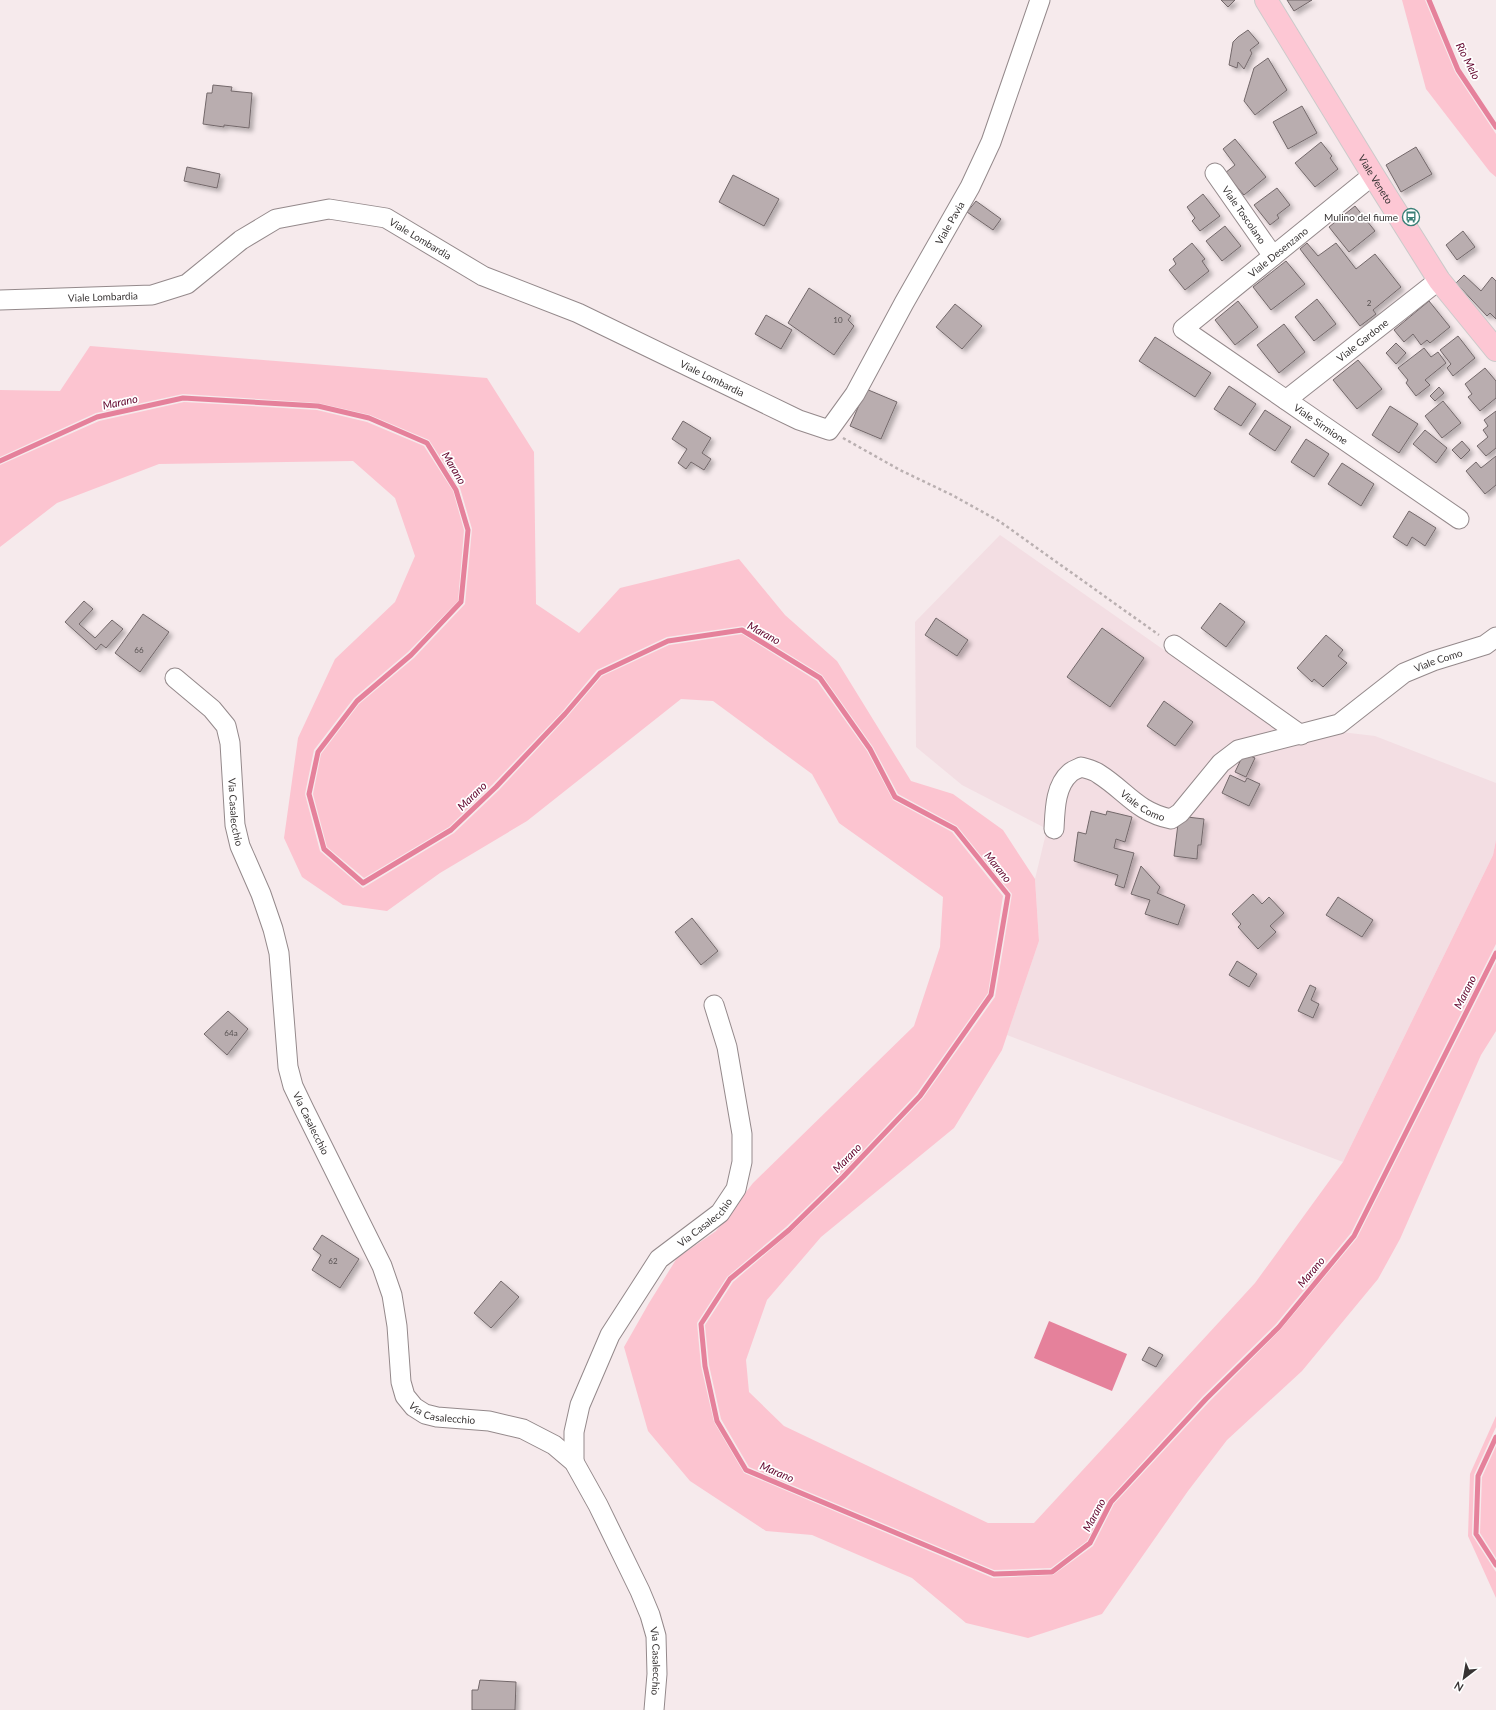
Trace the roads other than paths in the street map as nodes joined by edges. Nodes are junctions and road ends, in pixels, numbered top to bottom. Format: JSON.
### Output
{"nodes":[{"id":1,"x":1040,"y":0,"type":"edge"},
{"id":2,"x":1266,"y":0,"type":"edge"},
{"id":3,"x":1215,"y":173,"type":"dead end"},
{"id":4,"x":1373,"y":175,"type":"junction"},
{"id":5,"x":1273,"y":256,"type":"junction"},
{"id":6,"x":1439,"y":280,"type":"junction"},
{"id":7,"x":0,"y":300,"type":"edge"},
{"id":8,"x":1183,"y":329,"type":"joint"},
{"id":9,"x":1496,"y":350,"type":"edge"},
{"id":10,"x":1286,"y":400,"type":"junction"},
{"id":11,"x":829,"y":430,"type":"joint"},
{"id":12,"x":1459,"y":519,"type":"dead end"},
{"id":13,"x":1496,"y":638,"type":"edge"},
{"id":14,"x":1174,"y":645,"type":"road end"},
{"id":15,"x":175,"y":678,"type":"dead end"},
{"id":16,"x":1300,"y":735,"type":"junction"},
{"id":17,"x":1054,"y":829,"type":"dead end"},
{"id":18,"x":714,"y":1005,"type":"dead end"},
{"id":19,"x":574,"y":1462,"type":"junction"},
{"id":20,"x":654,"y":1710,"type":"edge"}],
"edges":[{"from":1,"to":11,"type":"street","name":"Viale Pavia"},
{"from":2,"to":4,"type":"main road","name":"Viale Veneto"},
{"from":3,"to":5,"type":"street","name":"Viale Toscolano"},
{"from":4,"to":5,"type":"street","name":"Viale Desenzano"},
{"from":4,"to":6,"type":"main road","name":"Viale Veneto"},
{"from":5,"to":8,"type":"street","name":"Viale Desenzano"},
{"from":6,"to":9,"type":"main road","name":"Viale Veneto"},
{"from":6,"to":10,"type":"street","name":"Viale Gardone"},
{"from":7,"to":11,"type":"street","name":"Viale Lombardia"},
{"from":8,"to":10,"type":"street","name":"Viale Sirmione"},
{"from":10,"to":12,"type":"street","name":"Viale Sirmione"},
{"from":13,"to":16,"type":"street","name":"Viale Como"},
{"from":14,"to":16,"type":"street"},
{"from":15,"to":19,"type":"street","name":"Via Casalecchio"},
{"from":16,"to":17,"type":"street","name":"Viale Como"},
{"from":18,"to":19,"type":"street","name":"Via Casalecchio"},
{"from":19,"to":20,"type":"street","name":"Via Casalecchio"}]}
